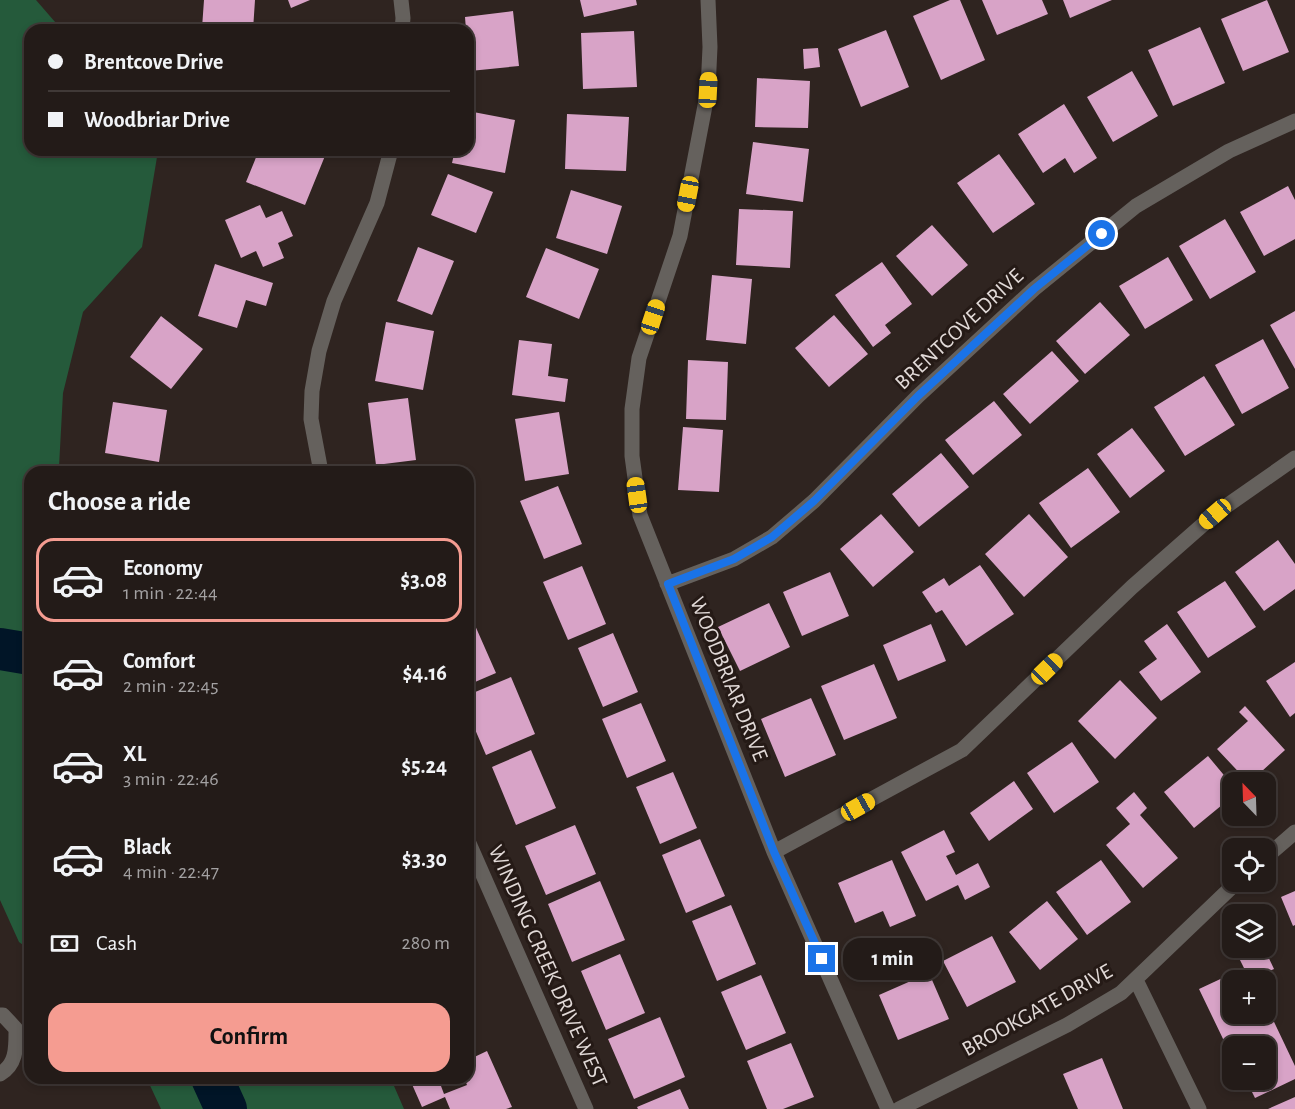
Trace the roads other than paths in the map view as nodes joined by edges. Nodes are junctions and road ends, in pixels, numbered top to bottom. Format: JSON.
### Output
{"nodes":[{"id":1,"x":401,"y":0,"type":"edge"},
{"id":2,"x":711,"y":0,"type":"edge"},
{"id":3,"x":402,"y":24,"type":"edge"},
{"id":4,"x":1295,"y":122,"type":"edge"},
{"id":5,"x":389,"y":156,"type":"edge"},
{"id":6,"x":1295,"y":458,"type":"edge"},
{"id":7,"x":320,"y":466,"type":"edge"},
{"id":8,"x":668,"y":584,"type":"junction"},
{"id":9,"x":1295,"y":832,"type":"edge"},
{"id":10,"x":1276,"y":848,"type":"edge"},
{"id":11,"x":774,"y":852,"type":"junction"},
{"id":12,"x":474,"y":855,"type":"edge"},
{"id":13,"x":1227,"y":892,"type":"edge"},
{"id":14,"x":1136,"y":980,"type":"junction"},
{"id":15,"x":0,"y":1015,"type":"edge"},
{"id":16,"x":0,"y":1074,"type":"edge"},
{"id":17,"x":586,"y":1109,"type":"edge"},
{"id":18,"x":888,"y":1109,"type":"edge"},
{"id":19,"x":899,"y":1109,"type":"edge"},
{"id":20,"x":1199,"y":1109,"type":"edge"}],
"edges":[{"from":1,"to":3,"type":"street"},
{"from":2,"to":8,"type":"street","name":"WOODBRIAR DRIVE"},
{"from":4,"to":8,"type":"street","name":"BRENTCOVE DRIVE"},
{"from":5,"to":7,"type":"street"},
{"from":6,"to":11,"type":"street"},
{"from":8,"to":11,"type":"street","name":"WOODBRIAR DRIVE"},
{"from":9,"to":10,"type":"street"},
{"from":11,"to":18,"type":"street","name":"WOODBRIAR DRIVE"},
{"from":12,"to":17,"type":"street","name":"WINDING CREEK DRIVE WEST"},
{"from":13,"to":14,"type":"street","name":"BROOKGATE DRIVE"},
{"from":14,"to":19,"type":"street","name":"BROOKGATE DRIVE"},
{"from":14,"to":20,"type":"street"},
{"from":15,"to":16,"type":"street"}]}
